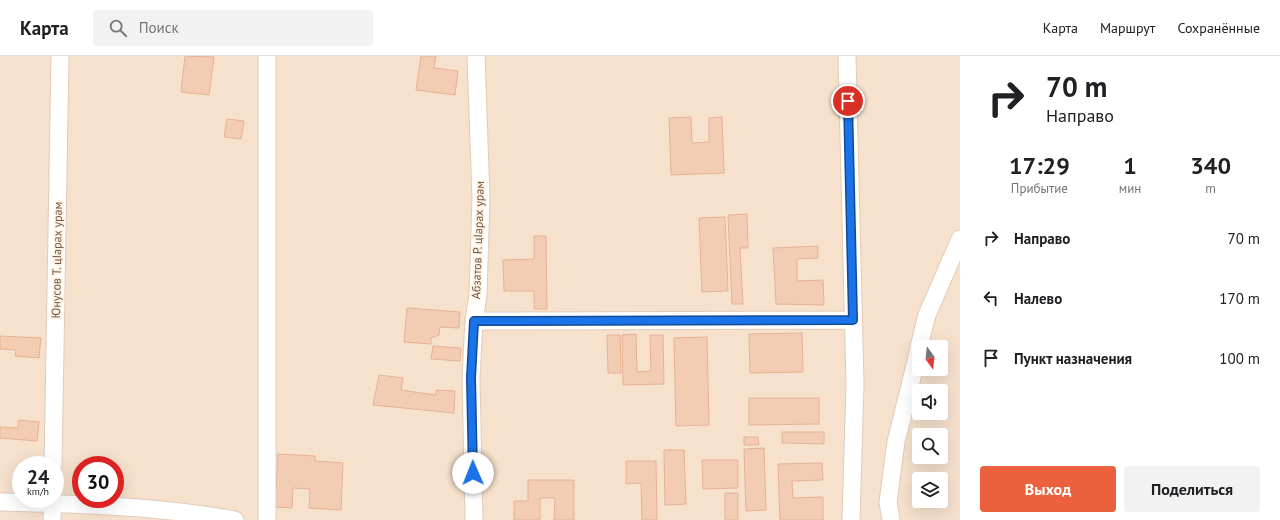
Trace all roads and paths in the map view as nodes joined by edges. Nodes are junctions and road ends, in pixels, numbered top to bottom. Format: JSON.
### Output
{"nodes":[{"id":1,"x":60,"y":56,"type":"edge"},
{"id":2,"x":267,"y":56,"type":"edge"},
{"id":3,"x":476,"y":56,"type":"edge"},
{"id":4,"x":847,"y":56,"type":"edge"},
{"id":5,"x":960,"y":239,"type":"edge"},
{"id":6,"x":853,"y":320,"type":"junction"},
{"id":7,"x":474,"y":321,"type":"junction"},
{"id":8,"x":921,"y":340,"type":"edge"},
{"id":9,"x":912,"y":376,"type":"edge"},
{"id":10,"x":53,"y":456,"type":"edge"},
{"id":11,"x":0,"y":502,"type":"edge"},
{"id":12,"x":12,"y":503,"type":"edge"},
{"id":13,"x":53,"y":508,"type":"edge"},
{"id":14,"x":235,"y":520,"type":"edge"},
{"id":15,"x":267,"y":520,"type":"edge"},
{"id":16,"x":474,"y":520,"type":"edge"},
{"id":17,"x":851,"y":520,"type":"edge"},
{"id":18,"x":891,"y":520,"type":"edge"}],
"edges":[{"from":1,"to":10,"type":"street","name":"Юнусов Т. цIарах урам"},
{"from":2,"to":15,"type":"street"},
{"from":3,"to":7,"type":"street","name":"Абзатов Р. цIарах урам"},
{"from":4,"to":6,"type":"street"},
{"from":5,"to":8,"type":"street"},
{"from":6,"to":7,"type":"street"},
{"from":6,"to":17,"type":"street"},
{"from":7,"to":16,"type":"street","name":"Абзатов Р. цIарах урам"},
{"from":9,"to":18,"type":"street"},
{"from":11,"to":12,"type":"street"},
{"from":13,"to":14,"type":"street"}]}
